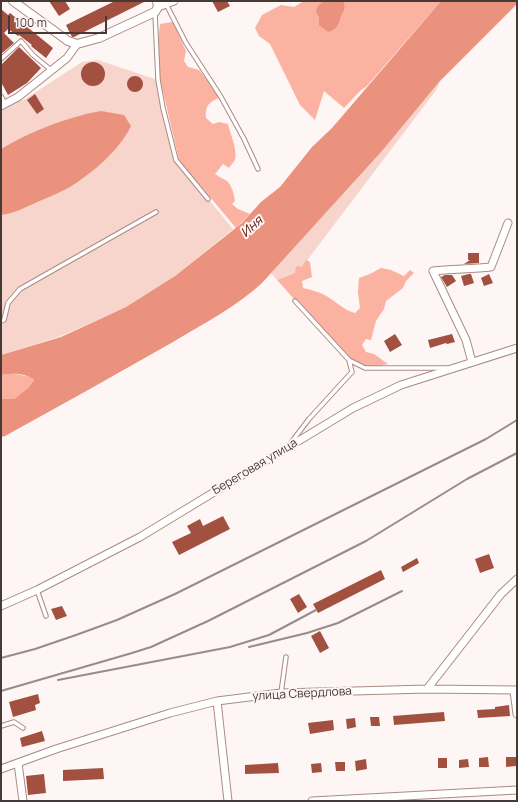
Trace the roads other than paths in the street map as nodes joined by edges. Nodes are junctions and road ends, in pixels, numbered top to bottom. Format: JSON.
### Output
{"nodes":[{"id":1,"x":13,"y":1,"type":"edge"},
{"id":2,"x":174,"y":1,"type":"edge"},
{"id":3,"x":159,"y":6,"type":"edge"},
{"id":4,"x":77,"y":44,"type":"junction"},
{"id":5,"x":1,"y":59,"type":"edge"},
{"id":6,"x":51,"y":70,"type":"junction"},
{"id":7,"x":1,"y":96,"type":"edge"},
{"id":8,"x":3,"y":105,"type":"edge"},
{"id":9,"x":258,"y":169,"type":"dead end"},
{"id":10,"x":208,"y":200,"type":"dead end"},
{"id":11,"x":156,"y":212,"type":"dead end"},
{"id":12,"x":508,"y":223,"type":"dead end"},
{"id":13,"x":295,"y":301,"type":"dead end"},
{"id":14,"x":1,"y":321,"type":"edge"},
{"id":15,"x":517,"y":348,"type":"edge"},
{"id":16,"x":349,"y":360,"type":"junction"},
{"id":17,"x":472,"y":362,"type":"junction"},
{"id":18,"x":457,"y":368,"type":"junction"},
{"id":19,"x":288,"y":448,"type":"junction"},
{"id":20,"x":517,"y":579,"type":"edge"},
{"id":21,"x":37,"y":590,"type":"junction"},
{"id":22,"x":1,"y":606,"type":"edge"},
{"id":23,"x":46,"y":616,"type":"dead end"},
{"id":24,"x":286,"y":657,"type":"dead end"},
{"id":25,"x":427,"y":689,"type":"junction"},
{"id":26,"x":515,"y":690,"type":"edge"},
{"id":27,"x":282,"y":693,"type":"junction"},
{"id":28,"x":217,"y":701,"type":"junction"},
{"id":29,"x":517,"y":714,"type":"edge"},
{"id":30,"x":1,"y":726,"type":"edge"},
{"id":31,"x":24,"y":728,"type":"dead end"},
{"id":32,"x":18,"y":763,"type":"junction"},
{"id":33,"x":1,"y":769,"type":"edge"},
{"id":34,"x":517,"y":790,"type":"edge"},
{"id":35,"x":23,"y":801,"type":"edge"},
{"id":36,"x":228,"y":801,"type":"edge"},
{"id":37,"x":312,"y":801,"type":"edge"}],
"edges":[{"from":1,"to":4,"type":"street"},
{"from":2,"to":3,"type":"street"},
{"from":3,"to":4,"type":"street"},
{"from":3,"to":9,"type":"lane"},
{"from":3,"to":10,"type":"lane"},
{"from":4,"to":6,"type":"street"},
{"from":5,"to":6,"type":"lane"},
{"from":6,"to":8,"type":"street"},
{"from":7,"to":8,"type":"lane"},
{"from":11,"to":14,"type":"lane"},
{"from":12,"to":17,"type":"street"},
{"from":13,"to":16,"type":"lane"},
{"from":15,"to":17,"type":"street","name":"Береговая улица"},
{"from":16,"to":18,"type":"lane"},
{"from":16,"to":19,"type":"lane"},
{"from":17,"to":18,"type":"street","name":"Береговая улица"},
{"from":18,"to":19,"type":"street","name":"Береговая улица"},
{"from":19,"to":21,"type":"street","name":"Береговая улица"},
{"from":20,"to":25,"type":"street"},
{"from":21,"to":22,"type":"street","name":"Береговая улица"},
{"from":21,"to":23,"type":"lane"},
{"from":24,"to":27,"type":"lane"},
{"from":25,"to":26,"type":"street","name":"улица Свердлова"},
{"from":25,"to":27,"type":"street","name":"улица Свердлова"},
{"from":26,"to":29,"type":"street"},
{"from":27,"to":28,"type":"street","name":"улица Свердлова"},
{"from":28,"to":32,"type":"street","name":"улица Свердлова"},
{"from":28,"to":36,"type":"street"},
{"from":30,"to":31,"type":"lane"},
{"from":32,"to":33,"type":"street","name":"улица Свердлова"},
{"from":32,"to":35,"type":"street"},
{"from":34,"to":37,"type":"street"}]}
